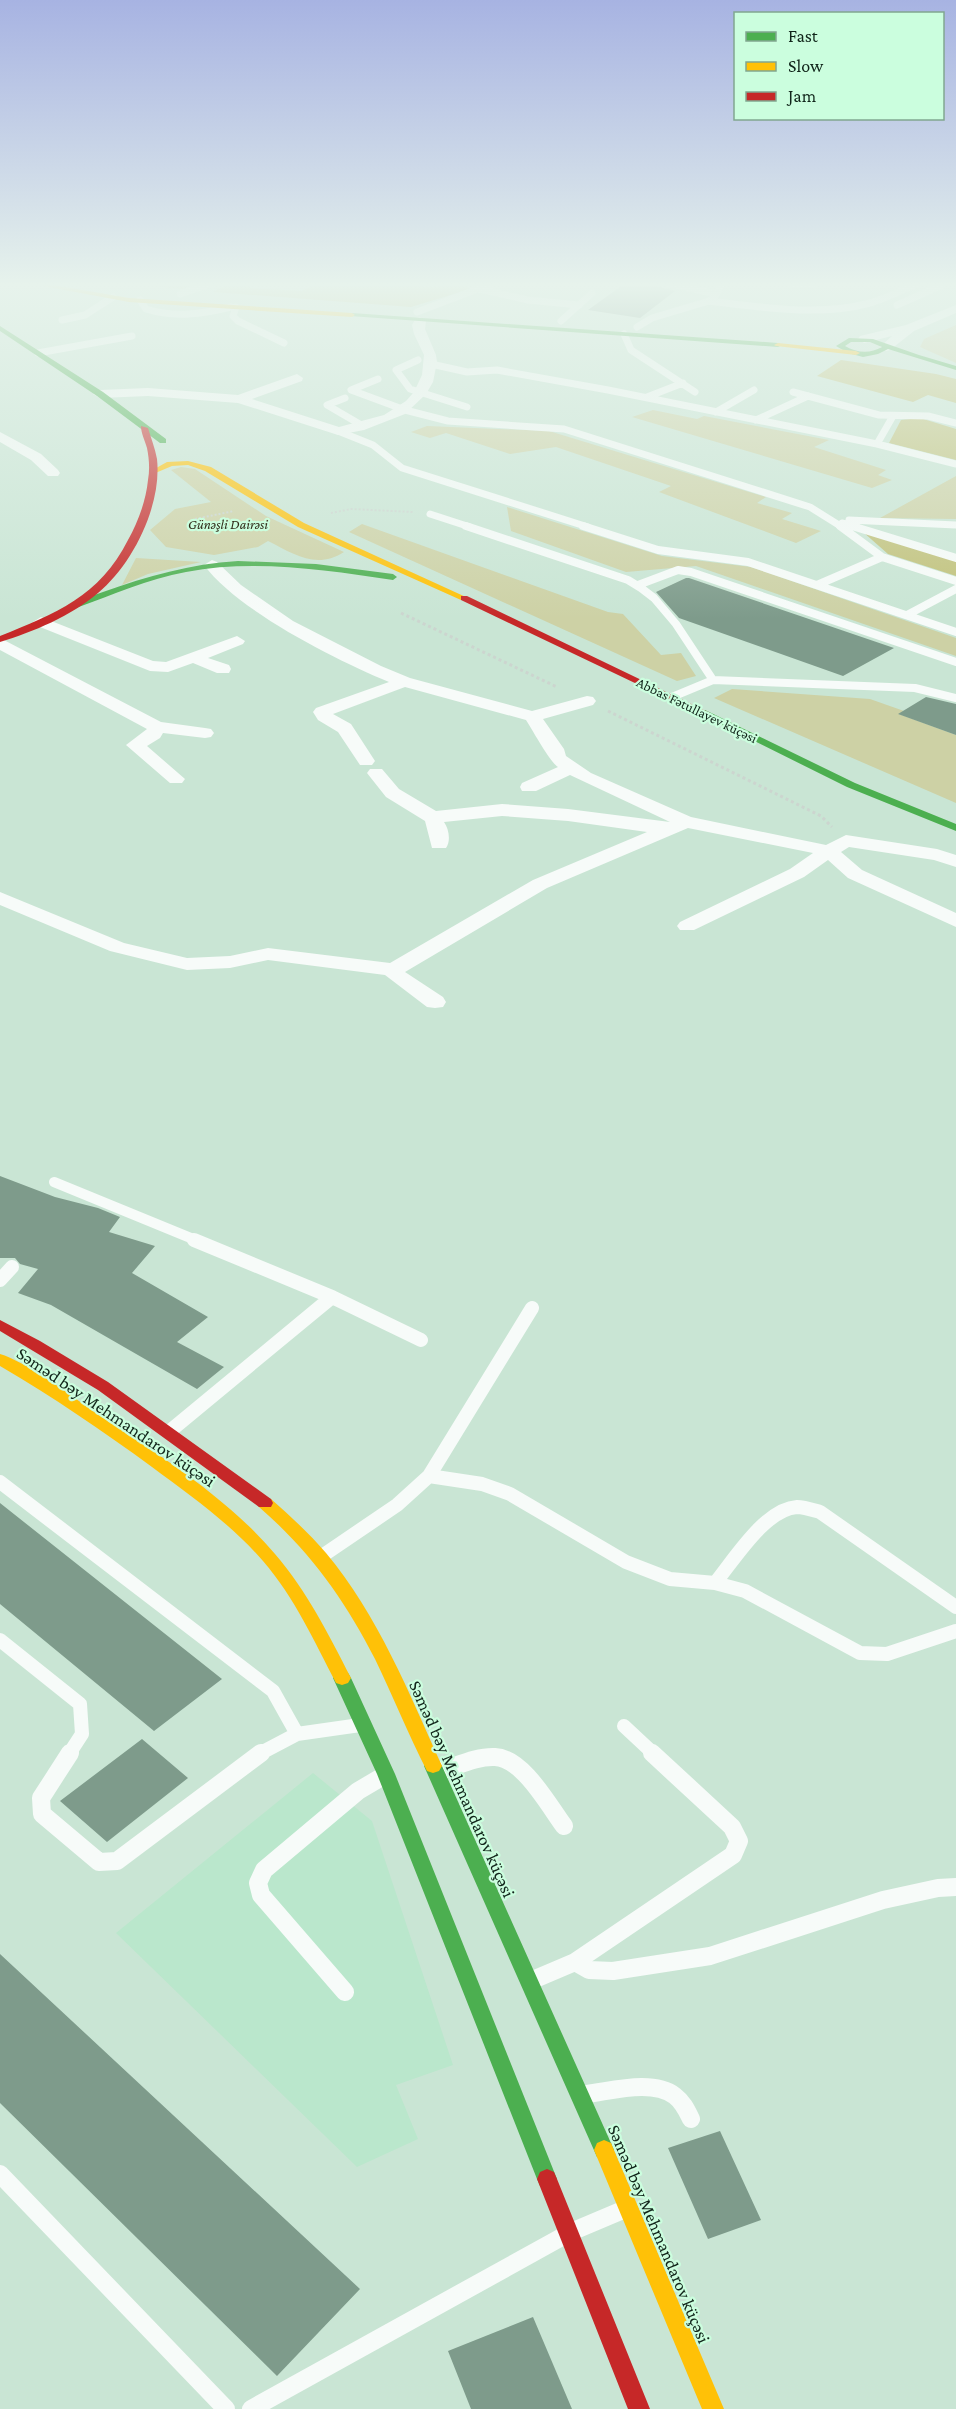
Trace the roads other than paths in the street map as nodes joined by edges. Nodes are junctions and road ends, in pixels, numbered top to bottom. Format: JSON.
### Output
{"nodes":[{"id":1,"x":100,"y":394,"type":"edge"},
{"id":2,"x":179,"y":394,"type":"edge"},
{"id":3,"x":252,"y":394,"type":"edge"},
{"id":4,"x":363,"y":394,"type":"edge"},
{"id":5,"x":421,"y":394,"type":"edge"},
{"id":6,"x":422,"y":394,"type":"edge"},
{"id":7,"x":627,"y":394,"type":"edge"},
{"id":8,"x":655,"y":394,"type":"edge"},
{"id":9,"x":746,"y":394,"type":"edge"},
{"id":10,"x":802,"y":394,"type":"edge"},
{"id":11,"x":808,"y":396,"type":"junction"},
{"id":12,"x":345,"y":398,"type":"dead end"},
{"id":13,"x":646,"y":398,"type":"junction"},
{"id":14,"x":239,"y":399,"type":"junction"},
{"id":15,"x":467,"y":407,"type":"dead end"},
{"id":16,"x":405,"y":410,"type":"junction"},
{"id":17,"x":716,"y":412,"type":"junction"},
{"id":18,"x":893,"y":416,"type":"junction"},
{"id":19,"x":756,"y":420,"type":"junction"},
{"id":20,"x":956,"y":423,"type":"edge"},
{"id":21,"x":363,"y":426,"type":"junction"},
{"id":22,"x":144,"y":428,"type":"junction"},
{"id":23,"x":338,"y":431,"type":"junction"},
{"id":24,"x":0,"y":436,"type":"edge"},
{"id":25,"x":877,"y":444,"type":"junction"},
{"id":26,"x":956,"y":464,"type":"edge"},
{"id":27,"x":206,"y":467,"type":"junction"},
{"id":28,"x":52,"y":472,"type":"dead end"},
{"id":29,"x":153,"y":472,"type":"junction"},
{"id":30,"x":430,"y":514,"type":"road end"},
{"id":31,"x":832,"y":520,"type":"junction"},
{"id":32,"x":956,"y":525,"type":"edge"},
{"id":33,"x":131,"y":541,"type":"junction"},
{"id":34,"x":353,"y":548,"type":"junction"},
{"id":35,"x":144,"y":553,"type":"dead end"},
{"id":36,"x":174,"y":556,"type":"dead end"},
{"id":37,"x":882,"y":557,"type":"junction"},
{"id":38,"x":956,"y":558,"type":"edge"},
{"id":39,"x":262,"y":564,"type":"junction"},
{"id":40,"x":212,"y":566,"type":"junction"},
{"id":41,"x":313,"y":568,"type":"junction"},
{"id":42,"x":956,"y":581,"type":"edge"},
{"id":43,"x":638,"y":585,"type":"junction"},
{"id":44,"x":817,"y":585,"type":"junction"},
{"id":45,"x":441,"y":588,"type":"junction"},
{"id":46,"x":956,"y":589,"type":"edge"},
{"id":47,"x":73,"y":606,"type":"junction"},
{"id":48,"x":907,"y":615,"type":"junction"},
{"id":49,"x":41,"y":622,"type":"junction"},
{"id":50,"x":956,"y":632,"type":"edge"},
{"id":51,"x":0,"y":641,"type":"edge"},
{"id":52,"x":237,"y":641,"type":"dead end"},
{"id":53,"x":195,"y":658,"type":"junction"},
{"id":54,"x":956,"y":662,"type":"edge"},
{"id":55,"x":223,"y":669,"type":"dead end"},
{"id":56,"x":713,"y":680,"type":"junction"},
{"id":57,"x":404,"y":682,"type":"junction"},
{"id":58,"x":956,"y":689,"type":"edge"},
{"id":59,"x":951,"y":696,"type":"edge"},
{"id":60,"x":672,"y":697,"type":"junction"},
{"id":61,"x":587,"y":701,"type":"road end"},
{"id":62,"x":532,"y":716,"type":"junction"},
{"id":63,"x":157,"y":727,"type":"junction"},
{"id":64,"x":205,"y":733,"type":"dead end"},
{"id":65,"x":571,"y":768,"type":"junction"},
{"id":66,"x":176,"y":779,"type":"dead end"},
{"id":67,"x":529,"y":787,"type":"dead end"},
{"id":68,"x":434,"y":817,"type":"junction"},
{"id":69,"x":677,"y":825,"type":"junction"},
{"id":70,"x":956,"y":828,"type":"edge"},
{"id":71,"x":440,"y":844,"type":"dead end"},
{"id":72,"x":838,"y":846,"type":"junction"},
{"id":73,"x":956,"y":861,"type":"edge"},
{"id":74,"x":0,"y":898,"type":"edge"},
{"id":75,"x":956,"y":921,"type":"edge"},
{"id":76,"x":687,"y":926,"type":"dead end"},
{"id":77,"x":393,"y":970,"type":"junction"},
{"id":78,"x":435,"y":1002,"type":"dead end"},
{"id":79,"x":54,"y":1182,"type":"dead end"},
{"id":80,"x":12,"y":1267,"type":"dead end"},
{"id":81,"x":0,"y":1280,"type":"edge"},
{"id":82,"x":332,"y":1297,"type":"junction"},
{"id":83,"x":532,"y":1308,"type":"dead end"},
{"id":84,"x":0,"y":1325,"type":"edge"},
{"id":85,"x":422,"y":1340,"type":"dead end"},
{"id":86,"x":0,"y":1359,"type":"edge"},
{"id":87,"x":170,"y":1431,"type":"junction"},
{"id":88,"x":429,"y":1476,"type":"junction"},
{"id":89,"x":0,"y":1482,"type":"edge"},
{"id":90,"x":321,"y":1557,"type":"junction"},
{"id":91,"x":715,"y":1583,"type":"junction"},
{"id":92,"x":956,"y":1607,"type":"edge"},
{"id":93,"x":956,"y":1631,"type":"edge"},
{"id":94,"x":0,"y":1640,"type":"edge"},
{"id":95,"x":365,"y":1724,"type":"junction"},
{"id":96,"x":624,"y":1726,"type":"dead end"},
{"id":97,"x":297,"y":1734,"type":"junction"},
{"id":98,"x":436,"y":1772,"type":"junction"},
{"id":99,"x":386,"y":1774,"type":"junction"},
{"id":100,"x":564,"y":1826,"type":"dead end"},
{"id":101,"x":956,"y":1887,"type":"edge"},
{"id":102,"x":575,"y":1962,"type":"junction"},
{"id":103,"x":528,"y":1981,"type":"junction"},
{"id":104,"x":345,"y":1992,"type":"dead end"},
{"id":105,"x":580,"y":2095,"type":"junction"},
{"id":106,"x":691,"y":2119,"type":"dead end"},
{"id":107,"x":0,"y":2174,"type":"edge"},
{"id":108,"x":629,"y":2207,"type":"junction"},
{"id":109,"x":570,"y":2233,"type":"junction"},
{"id":110,"x":226,"y":2409,"type":"edge"},
{"id":111,"x":251,"y":2409,"type":"edge"},
{"id":112,"x":639,"y":2409,"type":"edge"},
{"id":113,"x":713,"y":2409,"type":"edge"}],
"edges":[{"from":1,"to":22,"type":"main road"},
{"from":2,"to":14,"type":"street"},
{"from":3,"to":14,"type":"street"},
{"from":4,"to":16,"type":"lane"},
{"from":5,"to":16,"type":"street"},
{"from":6,"to":15,"type":"lane"},
{"from":7,"to":13,"type":"lane"},
{"from":8,"to":13,"type":"lane"},
{"from":9,"to":17,"type":"lane"},
{"from":10,"to":11,"type":"lane"},
{"from":11,"to":18,"type":"lane"},
{"from":11,"to":19,"type":"lane"},
{"from":12,"to":21,"type":"lane"},
{"from":13,"to":17,"type":"lane"},
{"from":14,"to":23,"type":"street"},
{"from":16,"to":21,"type":"street"},
{"from":16,"to":31,"type":"lane"},
{"from":17,"to":19,"type":"lane"},
{"from":18,"to":20,"type":"lane"},
{"from":18,"to":25,"type":"lane"},
{"from":19,"to":25,"type":"lane"},
{"from":21,"to":23,"type":"street"},
{"from":22,"to":27,"type":"main road"},
{"from":22,"to":29,"type":"main road"},
{"from":23,"to":44,"type":"lane"},
{"from":24,"to":28,"type":"street"},
{"from":25,"to":26,"type":"lane"},
{"from":27,"to":29,"type":"main road"},
{"from":27,"to":34,"type":"main road"},
{"from":29,"to":33,"type":"main road"},
{"from":30,"to":43,"type":"lane"},
{"from":31,"to":32,"type":"lane"},
{"from":31,"to":37,"type":"lane"},
{"from":31,"to":38,"type":"lane"},
{"from":33,"to":35,"type":"main road"},
{"from":33,"to":47,"type":"main road"},
{"from":34,"to":41,"type":"main road"},
{"from":34,"to":45,"type":"main road"},
{"from":36,"to":39,"type":"main road"},
{"from":37,"to":42,"type":"lane"},
{"from":37,"to":44,"type":"lane"},
{"from":39,"to":40,"type":"main road"},
{"from":39,"to":41,"type":"main road"},
{"from":40,"to":47,"type":"main road"},
{"from":40,"to":57,"type":"street"},
{"from":41,"to":45,"type":"main road"},
{"from":43,"to":54,"type":"lane"},
{"from":43,"to":56,"type":"lane"},
{"from":44,"to":48,"type":"lane"},
{"from":45,"to":60,"type":"main road","name":"Abbas Fətullayev küçəsi"},
{"from":46,"to":48,"type":"lane"},
{"from":47,"to":49,"type":"main road"},
{"from":48,"to":50,"type":"lane"},
{"from":49,"to":51,"type":"main road"},
{"from":49,"to":53,"type":"street"},
{"from":51,"to":63,"type":"street"},
{"from":52,"to":53,"type":"street"},
{"from":53,"to":55,"type":"street"},
{"from":56,"to":59,"type":"lane"},
{"from":56,"to":60,"type":"lane"},
{"from":57,"to":62,"type":"street"},
{"from":57,"to":68,"type":"street"},
{"from":58,"to":59,"type":"lane"},
{"from":60,"to":70,"type":"main road","name":"Abbas Fətullayev küçəsi"},
{"from":61,"to":62,"type":"street"},
{"from":62,"to":65,"type":"street"},
{"from":63,"to":64,"type":"street"},
{"from":63,"to":66,"type":"street"},
{"from":65,"to":67,"type":"street"},
{"from":65,"to":69,"type":"street"},
{"from":68,"to":69,"type":"street"},
{"from":68,"to":71,"type":"street"},
{"from":69,"to":72,"type":"street"},
{"from":69,"to":77,"type":"street"},
{"from":72,"to":73,"type":"street"},
{"from":72,"to":75,"type":"street"},
{"from":72,"to":76,"type":"street"},
{"from":74,"to":77,"type":"street"},
{"from":77,"to":78,"type":"street"},
{"from":79,"to":82,"type":"lane"},
{"from":80,"to":81,"type":"lane"},
{"from":82,"to":85,"type":"lane"},
{"from":82,"to":87,"type":"lane"},
{"from":83,"to":88,"type":"lane"},
{"from":84,"to":87,"type":"main road","name":"Səməd bəy Mehmandarov küçəsi"},
{"from":86,"to":95,"type":"main road","name":"Səməd bəy Mehmandarov küçəsi"},
{"from":87,"to":90,"type":"main road","name":"Səməd bəy Mehmandarov küçəsi"},
{"from":88,"to":90,"type":"lane"},
{"from":88,"to":91,"type":"lane"},
{"from":89,"to":97,"type":"lane"},
{"from":90,"to":98,"type":"main road","name":"Səməd bəy Mehmandarov küçəsi"},
{"from":91,"to":92,"type":"lane"},
{"from":91,"to":93,"type":"lane"},
{"from":94,"to":97,"type":"lane"},
{"from":95,"to":97,"type":"lane"},
{"from":95,"to":99,"type":"main road","name":"Səməd bəy Mehmandarov küçəsi"},
{"from":96,"to":102,"type":"lane"},
{"from":98,"to":100,"type":"lane"},
{"from":98,"to":103,"type":"main road","name":"Səməd bəy Mehmandarov küçəsi"},
{"from":99,"to":104,"type":"lane"},
{"from":99,"to":109,"type":"main road","name":"Səməd bəy Mehmandarov küçəsi"},
{"from":101,"to":102,"type":"lane"},
{"from":102,"to":103,"type":"lane"},
{"from":103,"to":105,"type":"main road","name":"Səməd bəy Mehmandarov küçəsi"},
{"from":105,"to":106,"type":"lane"},
{"from":105,"to":108,"type":"main road","name":"Səməd bəy Mehmandarov küçəsi"},
{"from":107,"to":110,"type":"lane"},
{"from":108,"to":109,"type":"lane"},
{"from":108,"to":113,"type":"main road","name":"Səməd bəy Mehmandarov küçəsi"},
{"from":109,"to":111,"type":"lane"},
{"from":109,"to":112,"type":"main road","name":"Səməd bəy Mehmandarov küçəsi"}]}
